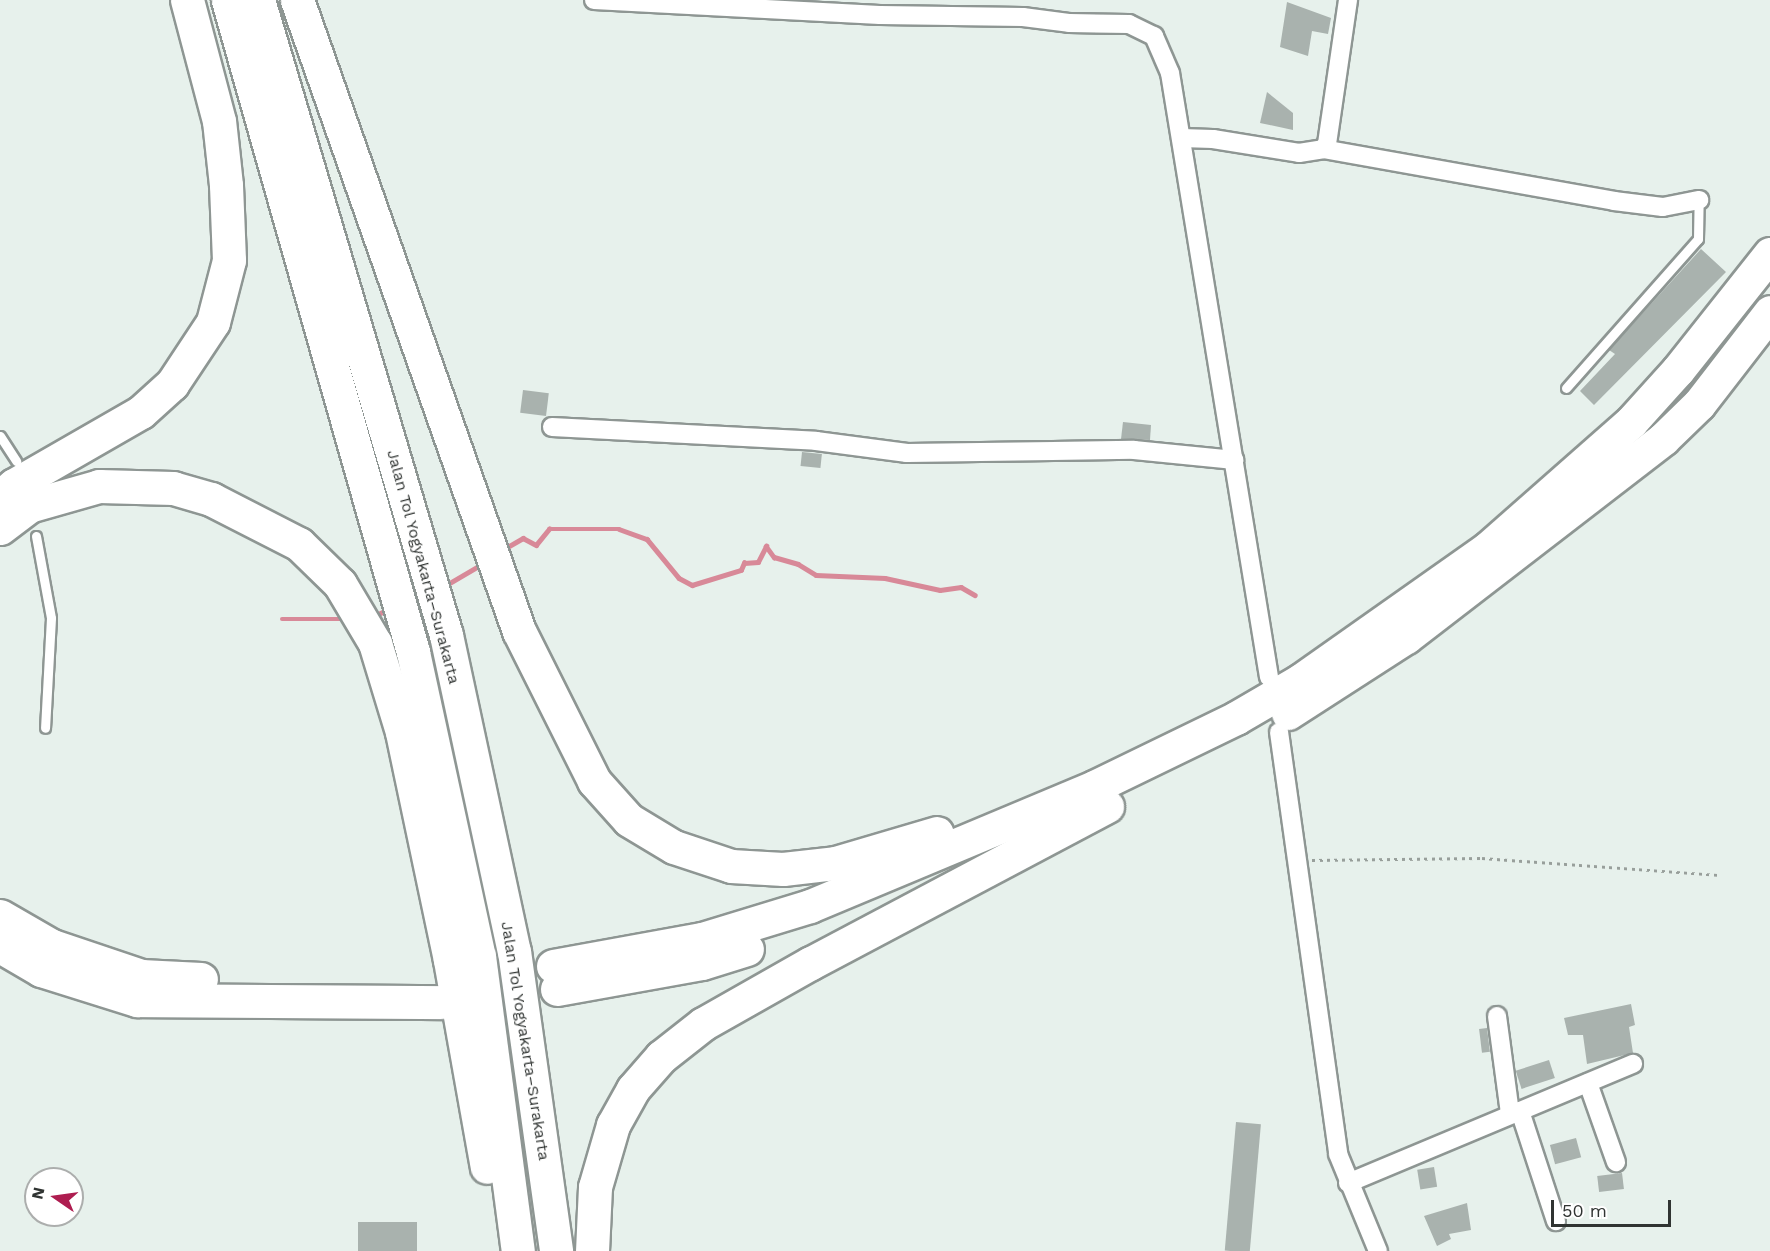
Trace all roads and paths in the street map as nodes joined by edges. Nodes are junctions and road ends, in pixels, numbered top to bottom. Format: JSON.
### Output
{"nodes":[{"id":1,"x":188,"y":0,"type":"edge"},
{"id":2,"x":228,"y":0,"type":"edge"},
{"id":3,"x":258,"y":0,"type":"edge"},
{"id":4,"x":297,"y":0,"type":"edge"},
{"id":5,"x":594,"y":0,"type":"edge"},
{"id":6,"x":1348,"y":0,"type":"edge"},
{"id":7,"x":676,"y":2,"type":"edge"},
{"id":8,"x":936,"y":8,"type":"edge"},
{"id":9,"x":1025,"y":8,"type":"edge"},
{"id":10,"x":1181,"y":138,"type":"junction"},
{"id":11,"x":1323,"y":149,"type":"junction"},
{"id":12,"x":1699,"y":200,"type":"joint"},
{"id":13,"x":1770,"y":254,"type":"edge"},
{"id":14,"x":1770,"y":312,"type":"edge"},
{"id":15,"x":1566,"y":388,"type":"dead end"},
{"id":16,"x":552,"y":427,"type":"dead end"},
{"id":17,"x":0,"y":436,"type":"edge"},
{"id":18,"x":1235,"y":460,"type":"junction"},
{"id":19,"x":16,"y":461,"type":"dead end"},
{"id":20,"x":0,"y":497,"type":"edge"},
{"id":21,"x":0,"y":528,"type":"edge"},
{"id":22,"x":36,"y":536,"type":"dead end"},
{"id":23,"x":1269,"y":677,"type":"dead end"},
{"id":24,"x":45,"y":728,"type":"dead end"},
{"id":25,"x":1279,"y":732,"type":"dead end"},
{"id":26,"x":1100,"y":796,"type":"junction"},
{"id":27,"x":1294,"y":861,"type":"junction"},
{"id":28,"x":1717,"y":875,"type":"dead end"},
{"id":29,"x":0,"y":916,"type":"edge"},
{"id":30,"x":0,"y":946,"type":"edge"},
{"id":31,"x":555,"y":977,"type":"dead end"},
{"id":32,"x":1497,"y":1016,"type":"dead end"},
{"id":33,"x":1633,"y":1064,"type":"dead end"},
{"id":34,"x":1588,"y":1083,"type":"junction"},
{"id":35,"x":1515,"y":1113,"type":"junction"},
{"id":36,"x":1616,"y":1162,"type":"dead end"},
{"id":37,"x":1348,"y":1183,"type":"junction"},
{"id":38,"x":1556,"y":1221,"type":"dead end"},
{"id":39,"x":503,"y":1251,"type":"edge"},
{"id":40,"x":518,"y":1251,"type":"edge"},
{"id":41,"x":556,"y":1251,"type":"edge"},
{"id":42,"x":592,"y":1251,"type":"edge"},
{"id":43,"x":1378,"y":1251,"type":"edge"}],
"edges":[{"from":1,"to":20,"type":"highway"},
{"from":2,"to":40,"type":"highway","name":"Jalan Tol Yogyakarta–Surakarta"},
{"from":3,"to":41,"type":"highway","name":"Jalan Tol Yogyakarta–Surakarta"},
{"from":4,"to":26,"type":"highway"},
{"from":5,"to":7,"type":"street"},
{"from":6,"to":11,"type":"street"},
{"from":7,"to":8,"type":"street"},
{"from":8,"to":9,"type":"street"},
{"from":9,"to":10,"type":"street"},
{"from":10,"to":11,"type":"street"},
{"from":10,"to":18,"type":"street"},
{"from":11,"to":12,"type":"street"},
{"from":12,"to":15,"type":"lane"},
{"from":13,"to":26,"type":"highway"},
{"from":14,"to":26,"type":"highway"},
{"from":16,"to":18,"type":"street"},
{"from":17,"to":19,"type":"lane"},
{"from":18,"to":23,"type":"street"},
{"from":21,"to":39,"type":"highway"},
{"from":22,"to":24,"type":"lane"},
{"from":25,"to":27,"type":"street"},
{"from":26,"to":31,"type":"highway"},
{"from":26,"to":42,"type":"highway"},
{"from":27,"to":28,"type":"path"},
{"from":27,"to":37,"type":"street"},
{"from":29,"to":30,"type":"highway"},
{"from":32,"to":35,"type":"street"},
{"from":33,"to":34,"type":"street"},
{"from":34,"to":35,"type":"street"},
{"from":34,"to":36,"type":"street"},
{"from":35,"to":37,"type":"street"},
{"from":35,"to":38,"type":"street"},
{"from":37,"to":43,"type":"street"}]}
